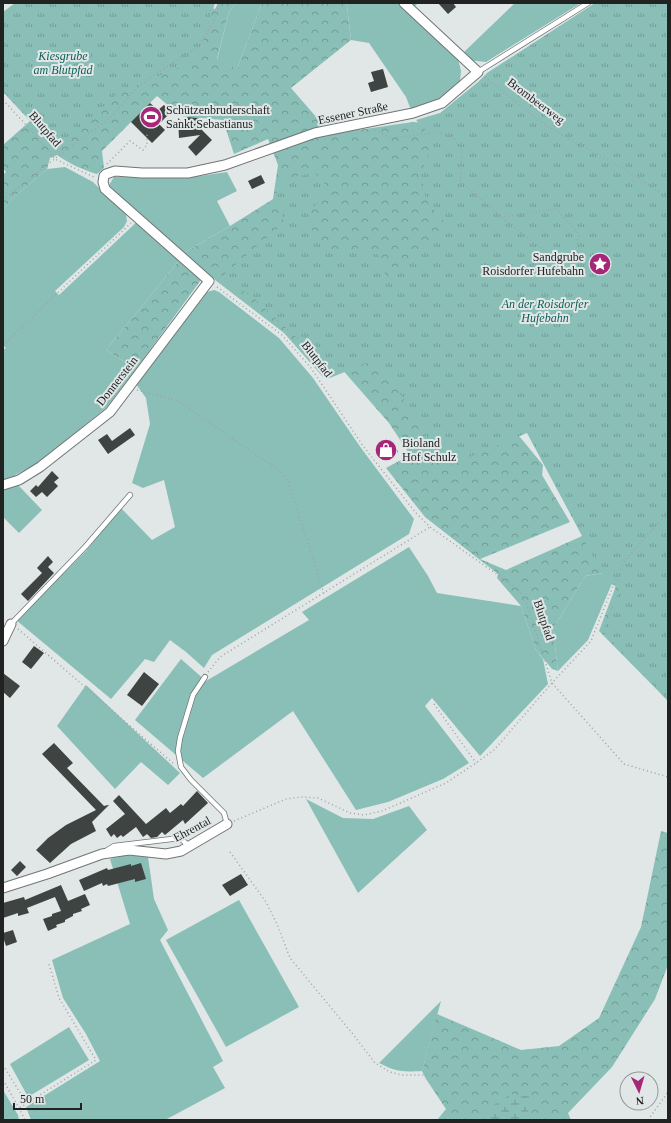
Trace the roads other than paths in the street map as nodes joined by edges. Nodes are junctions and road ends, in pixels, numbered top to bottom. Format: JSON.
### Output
{"nodes":[{"id":1,"x":404,"y":3,"type":"edge"},
{"id":2,"x":588,"y":3,"type":"edge"},
{"id":3,"x":478,"y":72,"type":"junction"},
{"id":4,"x":209,"y":281,"type":"joint"},
{"id":5,"x":3,"y":485,"type":"edge"},
{"id":6,"x":130,"y":495,"type":"dead end"},
{"id":7,"x":11,"y":624,"type":"joint"},
{"id":8,"x":3,"y":641,"type":"edge"},
{"id":9,"x":205,"y":677,"type":"road end"},
{"id":10,"x":227,"y":824,"type":"joint"},
{"id":11,"x":189,"y":846,"type":"junction"},
{"id":12,"x":102,"y":854,"type":"junction"},
{"id":13,"x":3,"y":888,"type":"edge"}],
"edges":[{"from":1,"to":3,"type":"street"},
{"from":2,"to":3,"type":"lane","name":"Essener Straße"},
{"from":3,"to":4,"type":"street","name":"Essener Straße"},
{"from":4,"to":5,"type":"street","name":"Donnerstein"},
{"from":6,"to":7,"type":"lane"},
{"from":7,"to":8,"type":"street"},
{"from":9,"to":10,"type":"lane","name":"Ehrental"},
{"from":10,"to":11,"type":"street","name":"Ehrental"},
{"from":11,"to":12,"type":"street","name":"Ehrental"},
{"from":11,"to":12,"type":"lane"},
{"from":12,"to":13,"type":"street","name":"Ehrental"}]}
